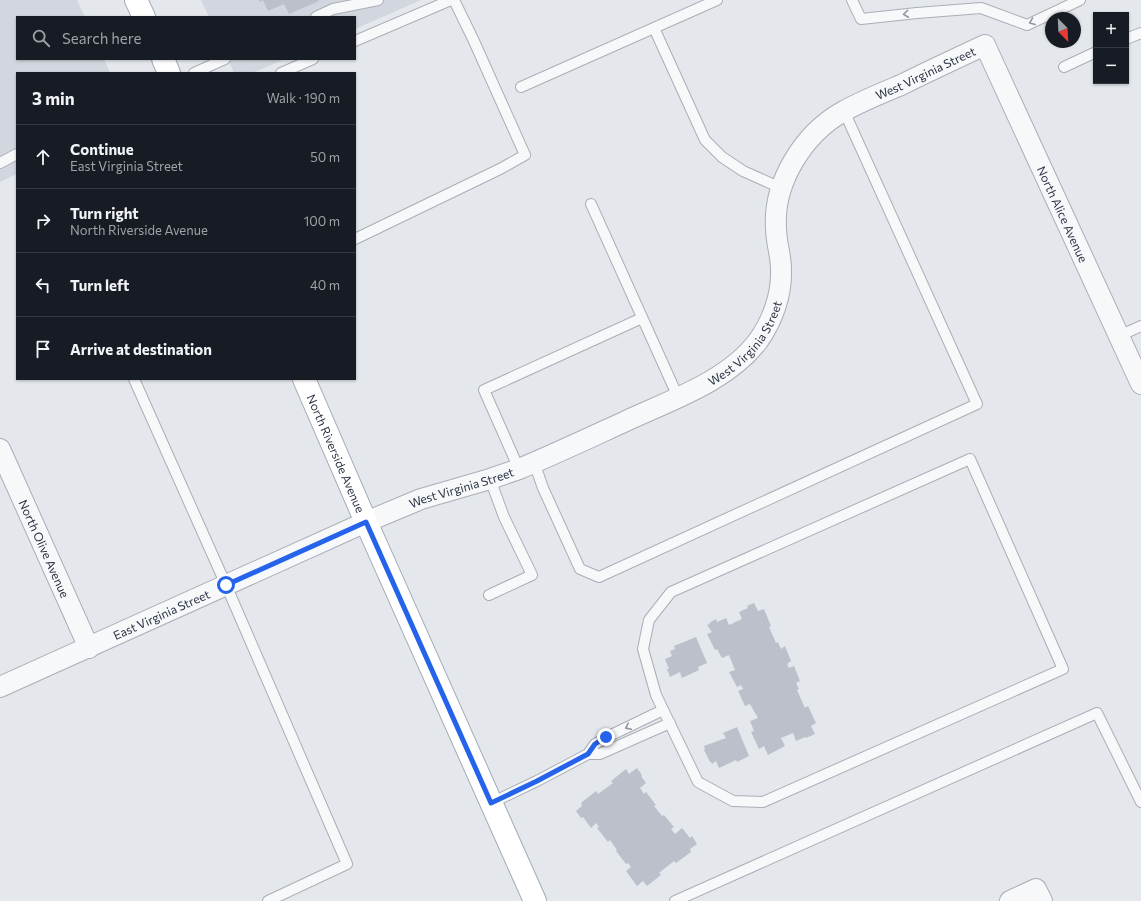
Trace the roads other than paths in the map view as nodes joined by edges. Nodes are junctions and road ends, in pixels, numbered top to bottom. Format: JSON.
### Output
{"nodes":[{"id":1,"x":136,"y":0,"type":"edge"},
{"id":2,"x":378,"y":0,"type":"edge"},
{"id":3,"x":451,"y":0,"type":"edge"},
{"id":4,"x":454,"y":0,"type":"edge"},
{"id":5,"x":717,"y":0,"type":"edge"},
{"id":6,"x":852,"y":0,"type":"edge"},
{"id":7,"x":1080,"y":0,"type":"edge"},
{"id":8,"x":144,"y":16,"type":"edge"},
{"id":9,"x":318,"y":16,"type":"edge"},
{"id":10,"x":654,"y":28,"type":"junction"},
{"id":11,"x":1141,"y":33,"type":"edge"},
{"id":12,"x":1129,"y":38,"type":"edge"},
{"id":13,"x":356,"y":41,"type":"edge"},
{"id":14,"x":985,"y":45,"type":"joint"},
{"id":15,"x":1093,"y":53,"type":"edge"},
{"id":16,"x":164,"y":60,"type":"edge"},
{"id":17,"x":223,"y":60,"type":"edge"},
{"id":18,"x":311,"y":60,"type":"edge"},
{"id":19,"x":1064,"y":67,"type":"dead end"},
{"id":20,"x":170,"y":72,"type":"edge"},
{"id":21,"x":196,"y":72,"type":"edge"},
{"id":22,"x":283,"y":72,"type":"edge"},
{"id":23,"x":521,"y":87,"type":"dead end"},
{"id":24,"x":844,"y":111,"type":"junction"},
{"id":25,"x":16,"y":155,"type":"edge"},
{"id":26,"x":0,"y":163,"type":"edge"},
{"id":27,"x":781,"y":188,"type":"junction"},
{"id":28,"x":590,"y":204,"type":"dead end"},
{"id":29,"x":356,"y":239,"type":"edge"},
{"id":30,"x":642,"y":318,"type":"junction"},
{"id":31,"x":1141,"y":326,"type":"edge"},
{"id":32,"x":1119,"y":336,"type":"junction"},
{"id":33,"x":134,"y":380,"type":"edge"},
{"id":34,"x":304,"y":380,"type":"edge"},
{"id":35,"x":1141,"y":384,"type":"edge"},
{"id":36,"x":678,"y":397,"type":"junction"},
{"id":37,"x":0,"y":449,"type":"edge"},
{"id":38,"x":527,"y":466,"type":"junction"},
{"id":39,"x":490,"y":479,"type":"junction"},
{"id":40,"x":366,"y":522,"type":"junction"},
{"id":41,"x":226,"y":585,"type":"junction"},
{"id":42,"x":489,"y":595,"type":"dead end"},
{"id":43,"x":89,"y":648,"type":"junction"},
{"id":44,"x":0,"y":687,"type":"edge"},
{"id":45,"x":663,"y":710,"type":"junction"},
{"id":46,"x":670,"y":723,"type":"junction"},
{"id":47,"x":588,"y":754,"type":"junction"},
{"id":48,"x":1141,"y":802,"type":"edge"},
{"id":49,"x":491,"y":803,"type":"junction"},
{"id":50,"x":1039,"y":895,"type":"edge"},
{"id":51,"x":268,"y":901,"type":"edge"},
{"id":52,"x":535,"y":901,"type":"edge"},
{"id":53,"x":675,"y":901,"type":"edge"},
{"id":54,"x":1010,"y":901,"type":"edge"}],
"edges":[{"from":1,"to":8,"type":"main road"},
{"from":2,"to":9,"type":"lane"},
{"from":3,"to":13,"type":"lane"},
{"from":4,"to":29,"type":"lane"},
{"from":5,"to":10,"type":"lane"},
{"from":7,"to":6,"type":"lane","one_way":true},
{"from":10,"to":23,"type":"lane"},
{"from":10,"to":27,"type":"lane"},
{"from":11,"to":12,"type":"lane"},
{"from":14,"to":24,"type":"street","name":"West Virginia Street"},
{"from":14,"to":32,"type":"street","name":"North Alice Avenue"},
{"from":15,"to":19,"type":"lane"},
{"from":16,"to":20,"type":"main road"},
{"from":17,"to":21,"type":"lane"},
{"from":18,"to":22,"type":"lane"},
{"from":24,"to":27,"type":"street","name":"West Virginia Street"},
{"from":24,"to":38,"type":"lane"},
{"from":25,"to":26,"type":"lane"},
{"from":27,"to":36,"type":"street","name":"West Virginia Street"},
{"from":28,"to":30,"type":"lane"},
{"from":30,"to":36,"type":"lane"},
{"from":30,"to":38,"type":"lane"},
{"from":31,"to":32,"type":"lane"},
{"from":32,"to":35,"type":"street","name":"North Alice Avenue"},
{"from":33,"to":41,"type":"lane"},
{"from":34,"to":40,"type":"main road","name":"North Riverside Avenue"},
{"from":36,"to":38,"type":"street","name":"West Virginia Street"},
{"from":37,"to":43,"type":"street","name":"North Olive Avenue"},
{"from":38,"to":39,"type":"street","name":"West Virginia Street"},
{"from":39,"to":40,"type":"street","name":"West Virginia Street"},
{"from":39,"to":42,"type":"lane"},
{"from":40,"to":41,"type":"street","name":"East Virginia Street"},
{"from":40,"to":49,"type":"main road","name":"North Riverside Avenue"},
{"from":41,"to":43,"type":"street","name":"East Virginia Street"},
{"from":41,"to":51,"type":"lane"},
{"from":43,"to":44,"type":"street","name":"East Virginia Street"},
{"from":45,"to":46,"type":"lane"},
{"from":45,"to":46,"type":"lane"},
{"from":45,"to":47,"type":"lane","one_way":true},
{"from":46,"to":47,"type":"lane"},
{"from":47,"to":49,"type":"lane"},
{"from":48,"to":53,"type":"lane"},
{"from":49,"to":52,"type":"main road","name":"North Riverside Avenue"},
{"from":50,"to":54,"type":"street"}]}
